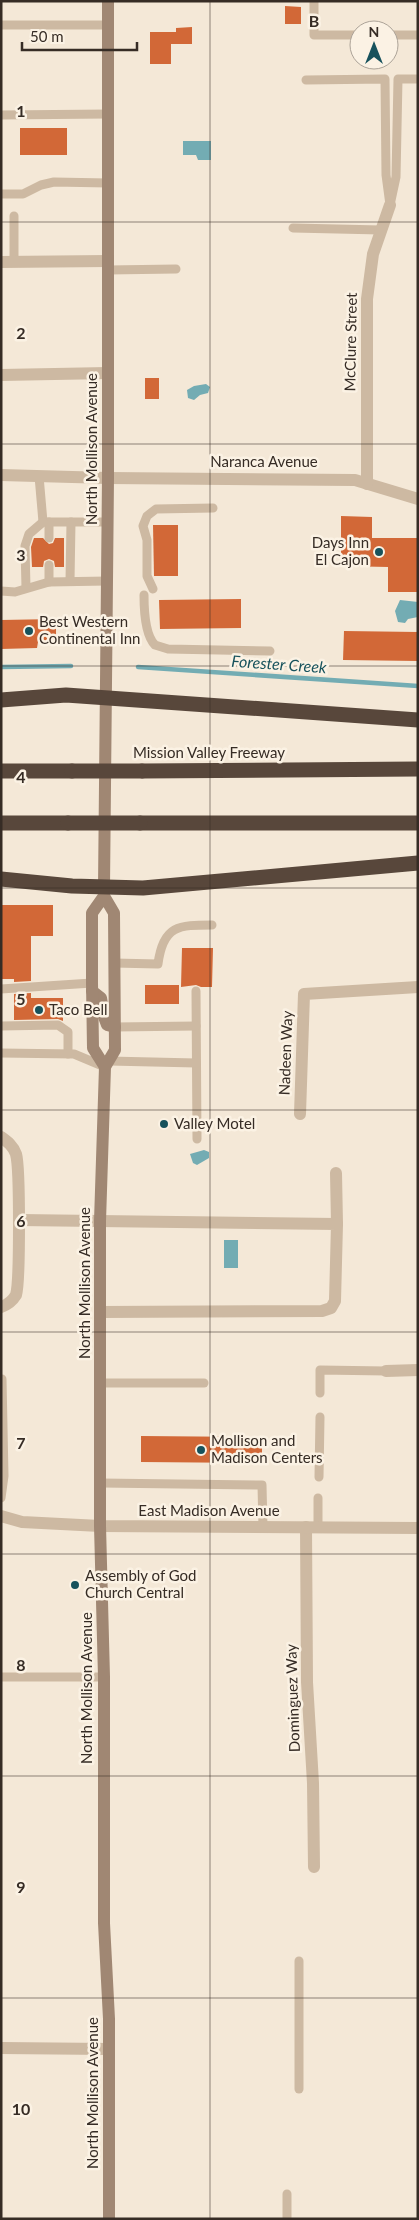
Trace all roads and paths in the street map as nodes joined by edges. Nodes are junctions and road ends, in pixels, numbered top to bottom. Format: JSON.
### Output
{"nodes":[{"id":1,"x":108,"y":1,"type":"edge"},
{"id":2,"x":314,"y":1,"type":"edge"},
{"id":3,"x":1,"y":25,"type":"edge"},
{"id":4,"x":108,"y":25,"type":"junction"},
{"id":5,"x":349,"y":35,"type":"edge"},
{"id":6,"x":399,"y":35,"type":"edge"},
{"id":7,"x":418,"y":35,"type":"edge"},
{"id":8,"x":418,"y":79,"type":"edge"},
{"id":9,"x":306,"y":80,"type":"dead end"},
{"id":10,"x":108,"y":114,"type":"junction"},
{"id":11,"x":1,"y":115,"type":"edge"},
{"id":12,"x":108,"y":183,"type":"junction"},
{"id":13,"x":1,"y":194,"type":"edge"},
{"id":14,"x":390,"y":205,"type":"junction"},
{"id":15,"x":14,"y":216,"type":"dead end"},
{"id":16,"x":293,"y":228,"type":"dead end"},
{"id":17,"x":381,"y":230,"type":"junction"},
{"id":18,"x":1,"y":262,"type":"edge"},
{"id":19,"x":14,"y":262,"type":"junction"},
{"id":20,"x":108,"y":266,"type":"junction"},
{"id":21,"x":176,"y":269,"type":"dead end"},
{"id":22,"x":108,"y":373,"type":"junction"},
{"id":23,"x":1,"y":375,"type":"edge"},
{"id":24,"x":1,"y":475,"type":"edge"},
{"id":25,"x":39,"y":476,"type":"junction"},
{"id":26,"x":108,"y":478,"type":"junction"},
{"id":27,"x":367,"y":484,"type":"junction"},
{"id":28,"x":418,"y":499,"type":"edge"},
{"id":29,"x":213,"y":508,"type":"dead end"},
{"id":30,"x":46,"y":522,"type":"junction"},
{"id":31,"x":71,"y":522,"type":"junction"},
{"id":32,"x":108,"y":522,"type":"junction"},
{"id":33,"x":49,"y":538,"type":"dead end"},
{"id":34,"x":49,"y":565,"type":"dead end"},
{"id":35,"x":70,"y":581,"type":"junction"},
{"id":36,"x":107,"y":581,"type":"junction"},
{"id":37,"x":49,"y":582,"type":"junction"},
{"id":38,"x":26,"y":588,"type":"junction"},
{"id":39,"x":153,"y":589,"type":"dead end"},
{"id":40,"x":1,"y":592,"type":"edge"},
{"id":41,"x":144,"y":596,"type":"dead end"},
{"id":42,"x":270,"y":651,"type":"dead end"},
{"id":43,"x":106,"y":698,"type":"junction"},
{"id":44,"x":1,"y":700,"type":"edge"},
{"id":45,"x":418,"y":720,"type":"edge"},
{"id":46,"x":418,"y":769,"type":"edge"},
{"id":47,"x":1,"y":770,"type":"edge"},
{"id":48,"x":1,"y":823,"type":"edge"},
{"id":49,"x":418,"y":823,"type":"edge"},
{"id":50,"x":418,"y":863,"type":"edge"},
{"id":51,"x":1,"y":879,"type":"edge"},
{"id":52,"x":104,"y":891,"type":"junction"},
{"id":53,"x":212,"y":925,"type":"dead end"},
{"id":54,"x":114,"y":963,"type":"junction"},
{"id":55,"x":92,"y":987,"type":"junction"},
{"id":56,"x":418,"y":987,"type":"edge"},
{"id":57,"x":1,"y":989,"type":"edge"},
{"id":58,"x":196,"y":991,"type":"dead end"},
{"id":59,"x":1,"y":1026,"type":"edge"},
{"id":60,"x":196,"y":1026,"type":"junction"},
{"id":61,"x":115,"y":1027,"type":"junction"},
{"id":62,"x":1,"y":1053,"type":"edge"},
{"id":63,"x":68,"y":1054,"type":"junction"},
{"id":64,"x":196,"y":1063,"type":"junction"},
{"id":65,"x":107,"y":1064,"type":"junction"},
{"id":66,"x":300,"y":1114,"type":"dead end"},
{"id":67,"x":1,"y":1137,"type":"edge"},
{"id":68,"x":197,"y":1139,"type":"dead end"},
{"id":69,"x":336,"y":1173,"type":"dead end"},
{"id":70,"x":19,"y":1220,"type":"junction"},
{"id":71,"x":100,"y":1221,"type":"junction"},
{"id":72,"x":337,"y":1224,"type":"junction"},
{"id":73,"x":1,"y":1306,"type":"edge"},
{"id":74,"x":101,"y":1312,"type":"junction"},
{"id":75,"x":418,"y":1370,"type":"edge"},
{"id":76,"x":386,"y":1371,"type":"joint"},
{"id":77,"x":2,"y":1379,"type":"edge"},
{"id":78,"x":204,"y":1383,"type":"dead end"},
{"id":79,"x":100,"y":1384,"type":"junction"},
{"id":80,"x":320,"y":1393,"type":"dead end"},
{"id":81,"x":320,"y":1417,"type":"dead end"},
{"id":82,"x":319,"y":1477,"type":"dead end"},
{"id":83,"x":102,"y":1483,"type":"junction"},
{"id":84,"x":1,"y":1498,"type":"edge"},
{"id":85,"x":318,"y":1498,"type":"dead end"},
{"id":86,"x":1,"y":1516,"type":"edge"},
{"id":87,"x":100,"y":1526,"type":"junction"},
{"id":88,"x":312,"y":1527,"type":"junction"},
{"id":89,"x":263,"y":1528,"type":"junction"},
{"id":90,"x":418,"y":1528,"type":"edge"},
{"id":91,"x":1,"y":1677,"type":"edge"},
{"id":92,"x":104,"y":1677,"type":"junction"},
{"id":93,"x":314,"y":1867,"type":"dead end"},
{"id":94,"x":299,"y":1961,"type":"dead end"},
{"id":95,"x":1,"y":2048,"type":"edge"},
{"id":96,"x":110,"y":2049,"type":"junction"},
{"id":97,"x":299,"y":2089,"type":"dead end"},
{"id":98,"x":287,"y":2194,"type":"dead end"},
{"id":99,"x":110,"y":2219,"type":"edge"},
{"id":100,"x":287,"y":2219,"type":"edge"}],
"edges":[{"from":1,"to":4,"type":"main road","name":"North Mollison Avenue"},
{"from":2,"to":5,"type":"lane"},
{"from":3,"to":4,"type":"lane"},
{"from":4,"to":10,"type":"main road","name":"North Mollison Avenue"},
{"from":6,"to":7,"type":"lane"},
{"from":8,"to":14,"type":"lane"},
{"from":9,"to":14,"type":"lane"},
{"from":10,"to":11,"type":"lane"},
{"from":10,"to":12,"type":"main road","name":"North Mollison Avenue"},
{"from":12,"to":13,"type":"lane"},
{"from":12,"to":20,"type":"main road","name":"North Mollison Avenue"},
{"from":14,"to":17,"type":"street","name":"McClure Street"},
{"from":15,"to":19,"type":"lane"},
{"from":16,"to":17,"type":"lane"},
{"from":17,"to":27,"type":"street","name":"McClure Street"},
{"from":18,"to":19,"type":"street"},
{"from":19,"to":20,"type":"street"},
{"from":20,"to":21,"type":"lane"},
{"from":20,"to":22,"type":"main road","name":"North Mollison Avenue"},
{"from":22,"to":23,"type":"street"},
{"from":22,"to":26,"type":"main road","name":"North Mollison Avenue"},
{"from":24,"to":25,"type":"street","name":"Naranca Avenue"},
{"from":25,"to":26,"type":"street","name":"Naranca Avenue"},
{"from":25,"to":30,"type":"lane"},
{"from":26,"to":27,"type":"street","name":"Naranca Avenue"},
{"from":26,"to":32,"type":"main road","name":"North Mollison Avenue"},
{"from":27,"to":28,"type":"street","name":"Naranca Avenue"},
{"from":29,"to":39,"type":"lane"},
{"from":30,"to":31,"type":"lane"},
{"from":30,"to":33,"type":"lane"},
{"from":30,"to":38,"type":"lane"},
{"from":31,"to":32,"type":"lane"},
{"from":31,"to":35,"type":"lane"},
{"from":32,"to":36,"type":"main road","name":"North Mollison Avenue"},
{"from":34,"to":37,"type":"lane"},
{"from":35,"to":36,"type":"lane"},
{"from":35,"to":37,"type":"lane"},
{"from":36,"to":43,"type":"main road","name":"North Mollison Avenue"},
{"from":37,"to":38,"type":"lane"},
{"from":38,"to":40,"type":"lane"},
{"from":41,"to":42,"type":"lane"},
{"from":43,"to":44,"type":"highway"},
{"from":43,"to":45,"type":"highway"},
{"from":43,"to":52,"type":"main road","name":"North Mollison Avenue"},
{"from":46,"to":47,"type":"highway","name":"Mission Valley Freeway","bridge":true},
{"from":48,"to":49,"type":"highway","bridge":true},
{"from":50,"to":52,"type":"highway"},
{"from":51,"to":52,"type":"highway"},
{"from":52,"to":54,"type":"main road","name":"North Mollison Avenue"},
{"from":52,"to":55,"type":"main road","name":"North Mollison Avenue"},
{"from":53,"to":54,"type":"lane"},
{"from":54,"to":61,"type":"main road","name":"North Mollison Avenue"},
{"from":55,"to":57,"type":"lane"},
{"from":55,"to":61,"type":"main road"},
{"from":55,"to":65,"type":"main road","name":"North Mollison Avenue"},
{"from":56,"to":66,"type":"street","name":"Nadeen Way"},
{"from":58,"to":60,"type":"lane"},
{"from":59,"to":63,"type":"lane"},
{"from":60,"to":61,"type":"lane"},
{"from":60,"to":64,"type":"lane"},
{"from":61,"to":65,"type":"main road","name":"North Mollison Avenue"},
{"from":62,"to":63,"type":"lane"},
{"from":63,"to":65,"type":"lane"},
{"from":64,"to":65,"type":"lane"},
{"from":64,"to":68,"type":"lane"},
{"from":65,"to":71,"type":"main road","name":"North Mollison Avenue"},
{"from":67,"to":70,"type":"street"},
{"from":69,"to":72,"type":"street"},
{"from":70,"to":71,"type":"street"},
{"from":70,"to":73,"type":"street"},
{"from":71,"to":72,"type":"street"},
{"from":71,"to":74,"type":"main road","name":"North Mollison Avenue"},
{"from":72,"to":74,"type":"street"},
{"from":74,"to":79,"type":"main road","name":"North Mollison Avenue"},
{"from":75,"to":76,"type":"street"},
{"from":76,"to":80,"type":"lane"},
{"from":77,"to":84,"type":"lane"},
{"from":78,"to":79,"type":"lane"},
{"from":79,"to":83,"type":"main road","name":"North Mollison Avenue"},
{"from":81,"to":82,"type":"lane"},
{"from":83,"to":87,"type":"main road","name":"North Mollison Avenue"},
{"from":83,"to":89,"type":"lane"},
{"from":85,"to":88,"type":"lane"},
{"from":86,"to":87,"type":"street","name":"East Madison Avenue"},
{"from":87,"to":89,"type":"street","name":"East Madison Avenue"},
{"from":87,"to":92,"type":"main road","name":"North Mollison Avenue"},
{"from":88,"to":89,"type":"street","name":"East Madison Avenue"},
{"from":88,"to":90,"type":"street","name":"East Madison Avenue"},
{"from":88,"to":93,"type":"street","name":"Dominguez Way"},
{"from":91,"to":92,"type":"lane"},
{"from":92,"to":96,"type":"main road","name":"North Mollison Avenue"},
{"from":94,"to":97,"type":"lane"},
{"from":95,"to":96,"type":"street"},
{"from":96,"to":99,"type":"main road","name":"North Mollison Avenue"},
{"from":98,"to":100,"type":"lane"}]}
